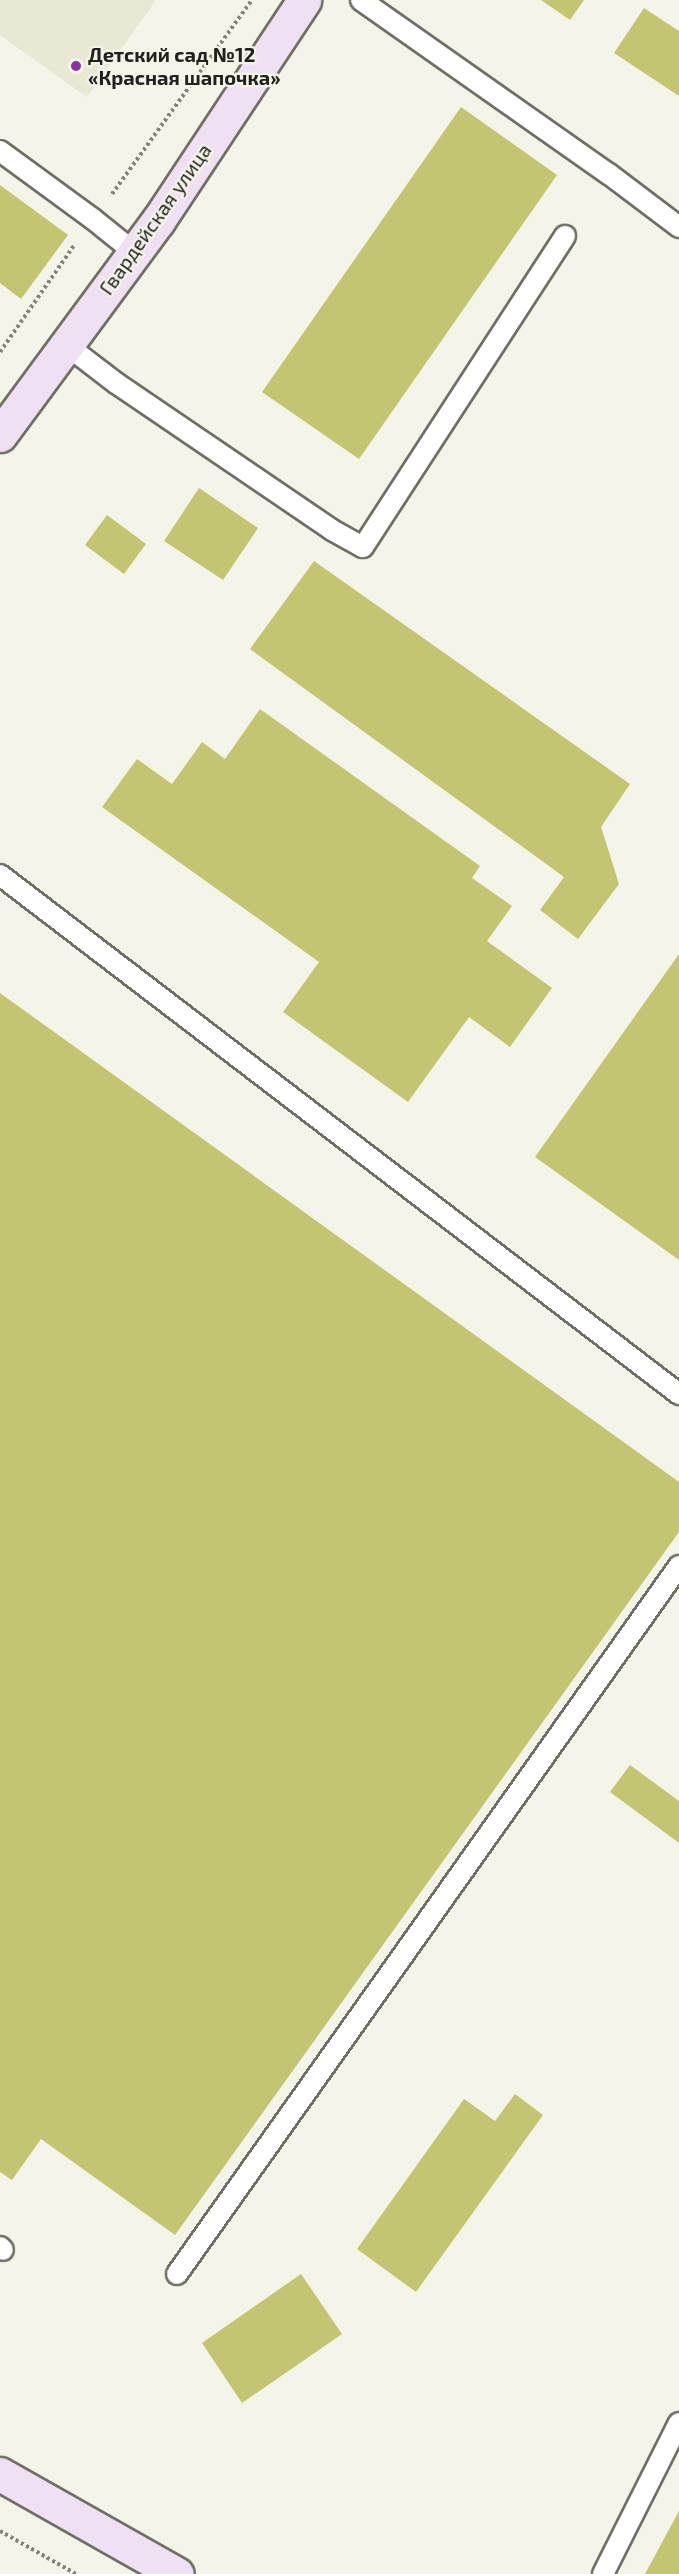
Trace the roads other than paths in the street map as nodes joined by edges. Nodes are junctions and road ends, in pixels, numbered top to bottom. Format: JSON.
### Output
{"nodes":[{"id":1,"x":304,"y":0,"type":"edge"},
{"id":2,"x":361,"y":0,"type":"edge"},
{"id":3,"x":0,"y":151,"type":"edge"},
{"id":4,"x":679,"y":227,"type":"edge"},
{"id":5,"x":565,"y":236,"type":"dead end"},
{"id":6,"x":134,"y":252,"type":"junction"},
{"id":7,"x":65,"y":344,"type":"junction"},
{"id":8,"x":0,"y":435,"type":"edge"},
{"id":9,"x":0,"y":875,"type":"edge"},
{"id":10,"x":679,"y":1394,"type":"edge"},
{"id":11,"x":679,"y":1566,"type":"edge"},
{"id":12,"x":177,"y":2274,"type":"dead end"},
{"id":13,"x":679,"y":2423,"type":"edge"},
{"id":14,"x":0,"y":2474,"type":"edge"},
{"id":15,"x":177,"y":2574,"type":"edge"},
{"id":16,"x":603,"y":2574,"type":"edge"}],
"edges":[{"from":1,"to":6,"type":"street","name":"Гвардейская улица"},
{"from":2,"to":4,"type":"lane"},
{"from":3,"to":6,"type":"lane"},
{"from":5,"to":7,"type":"lane"},
{"from":6,"to":7,"type":"street","name":"Гвардейская улица"},
{"from":7,"to":8,"type":"street","name":"Гвардейская улица"},
{"from":9,"to":10,"type":"lane"},
{"from":11,"to":12,"type":"lane"},
{"from":13,"to":16,"type":"lane"},
{"from":14,"to":15,"type":"street"}]}
